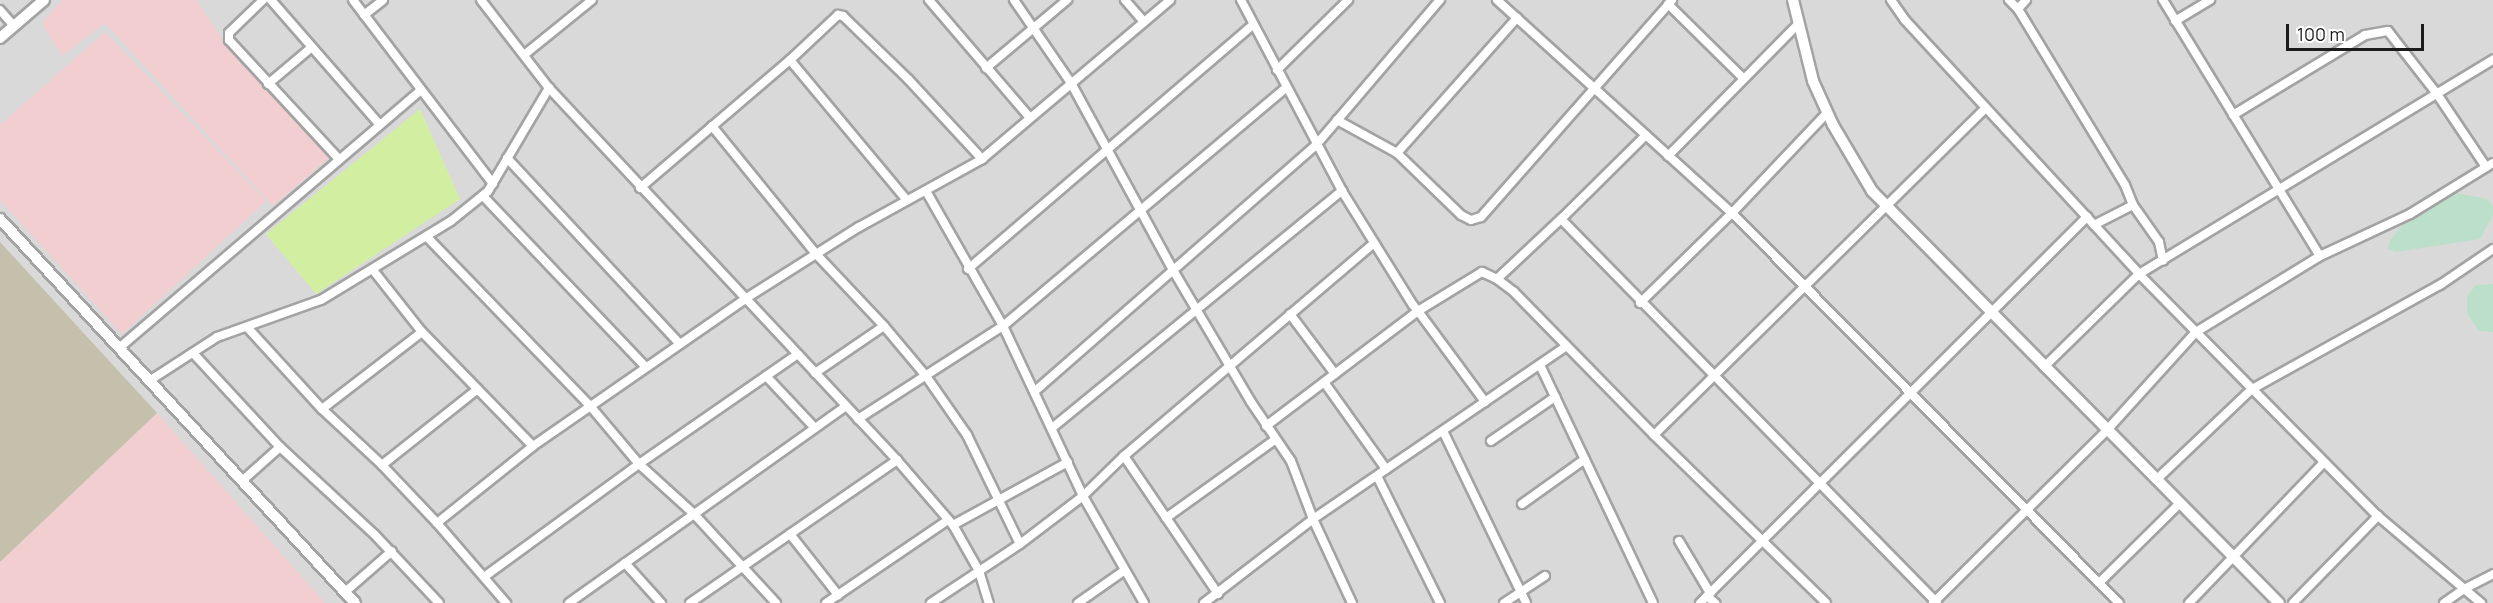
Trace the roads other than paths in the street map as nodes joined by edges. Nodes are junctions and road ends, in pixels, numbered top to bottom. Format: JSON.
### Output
{"nodes":[{"id":1,"x":45,"y":0,"type":"edge"},
{"id":2,"x":263,"y":0,"type":"edge"},
{"id":3,"x":271,"y":0,"type":"edge"},
{"id":4,"x":353,"y":0,"type":"edge"},
{"id":5,"x":383,"y":0,"type":"edge"},
{"id":6,"x":482,"y":0,"type":"edge"},
{"id":7,"x":929,"y":0,"type":"edge"},
{"id":8,"x":1014,"y":0,"type":"edge"},
{"id":9,"x":1067,"y":0,"type":"edge"},
{"id":10,"x":1125,"y":0,"type":"edge"},
{"id":11,"x":1170,"y":0,"type":"edge"},
{"id":12,"x":1241,"y":0,"type":"edge"},
{"id":13,"x":1348,"y":0,"type":"edge"},
{"id":14,"x":1440,"y":0,"type":"edge"},
{"id":15,"x":1497,"y":0,"type":"edge"},
{"id":16,"x":1792,"y":0,"type":"edge"},
{"id":17,"x":1891,"y":0,"type":"edge"},
{"id":18,"x":2009,"y":0,"type":"edge"},
{"id":19,"x":2026,"y":0,"type":"edge"},
{"id":20,"x":2163,"y":0,"type":"edge"},
{"id":21,"x":2210,"y":0,"type":"edge"},
{"id":22,"x":586,"y":2,"type":"edge"},
{"id":23,"x":1670,"y":2,"type":"edge"},
{"id":24,"x":2018,"y":9,"type":"junction"},
{"id":25,"x":0,"y":10,"type":"edge"},
{"id":26,"x":364,"y":15,"type":"junction"},
{"id":27,"x":1517,"y":18,"type":"junction"},
{"id":28,"x":2175,"y":21,"type":"junction"},
{"id":29,"x":1144,"y":22,"type":"junction"},
{"id":30,"x":1797,"y":24,"type":"junction"},
{"id":31,"x":1253,"y":25,"type":"junction"},
{"id":32,"x":14,"y":26,"type":"junction"},
{"id":33,"x":1035,"y":27,"type":"junction"},
{"id":34,"x":0,"y":38,"type":"edge"},
{"id":35,"x":312,"y":47,"type":"junction"},
{"id":36,"x":524,"y":55,"type":"junction"},
{"id":37,"x":790,"y":60,"type":"junction"},
{"id":38,"x":2493,"y":60,"type":"edge"},
{"id":39,"x":986,"y":68,"type":"junction"},
{"id":40,"x":1276,"y":70,"type":"junction"},
{"id":41,"x":1743,"y":78,"type":"junction"},
{"id":42,"x":1071,"y":83,"type":"junction"},
{"id":43,"x":268,"y":84,"type":"junction"},
{"id":44,"x":1593,"y":87,"type":"junction"},
{"id":45,"x":549,"y":88,"type":"junction"},
{"id":46,"x":1286,"y":88,"type":"junction"},
{"id":47,"x":421,"y":90,"type":"junction"},
{"id":48,"x":2437,"y":94,"type":"junction"},
{"id":49,"x":1986,"y":108,"type":"junction"},
{"id":50,"x":1827,"y":113,"type":"junction"},
{"id":51,"x":2233,"y":115,"type":"junction"},
{"id":52,"x":1030,"y":118,"type":"junction"},
{"id":53,"x":1337,"y":120,"type":"junction"},
{"id":54,"x":379,"y":124,"type":"junction"},
{"id":55,"x":712,"y":126,"type":"junction"},
{"id":56,"x":1646,"y":135,"type":"junction"},
{"id":57,"x":1316,"y":145,"type":"junction"},
{"id":58,"x":1106,"y":149,"type":"junction"},
{"id":59,"x":1397,"y":153,"type":"junction"},
{"id":60,"x":1668,"y":156,"type":"junction"},
{"id":61,"x":338,"y":158,"type":"junction"},
{"id":62,"x":507,"y":158,"type":"junction"},
{"id":63,"x":982,"y":159,"type":"junction"},
{"id":64,"x":2489,"y":165,"type":"edge"},
{"id":65,"x":493,"y":184,"type":"junction"},
{"id":66,"x":640,"y":188,"type":"junction"},
{"id":67,"x":1342,"y":191,"type":"junction"},
{"id":68,"x":2279,"y":191,"type":"junction"},
{"id":69,"x":926,"y":192,"type":"junction"},
{"id":70,"x":483,"y":196,"type":"junction"},
{"id":71,"x":906,"y":200,"type":"junction"},
{"id":72,"x":2133,"y":205,"type":"junction"},
{"id":73,"x":1886,"y":207,"type":"junction"},
{"id":74,"x":1141,"y":212,"type":"junction"},
{"id":75,"x":1732,"y":213,"type":"junction"},
{"id":76,"x":2086,"y":217,"type":"junction"},
{"id":77,"x":0,"y":219,"type":"edge"},
{"id":78,"x":1561,"y":219,"type":"junction"},
{"id":79,"x":2094,"y":225,"type":"junction"},
{"id":80,"x":427,"y":237,"type":"junction"},
{"id":81,"x":1374,"y":243,"type":"junction"},
{"id":82,"x":2493,"y":249,"type":"edge"},
{"id":83,"x":817,"y":255,"type":"junction"},
{"id":84,"x":2320,"y":256,"type":"junction"},
{"id":85,"x":2163,"y":261,"type":"junction"},
{"id":86,"x":968,"y":269,"type":"junction"},
{"id":87,"x":374,"y":270,"type":"junction"},
{"id":88,"x":1173,"y":270,"type":"junction"},
{"id":89,"x":2139,"y":274,"type":"junction"},
{"id":90,"x":1497,"y":279,"type":"junction"},
{"id":91,"x":1805,"y":287,"type":"junction"},
{"id":92,"x":745,"y":299,"type":"junction"},
{"id":93,"x":1640,"y":303,"type":"junction"},
{"id":94,"x":1196,"y":310,"type":"junction"},
{"id":95,"x":1418,"y":311,"type":"junction"},
{"id":96,"x":1991,"y":313,"type":"junction"},
{"id":97,"x":1290,"y":314,"type":"junction"},
{"id":98,"x":884,"y":326,"type":"junction"},
{"id":99,"x":1003,"y":326,"type":"junction"},
{"id":100,"x":247,"y":327,"type":"junction"},
{"id":101,"x":422,"y":332,"type":"junction"},
{"id":102,"x":2196,"y":332,"type":"junction"},
{"id":103,"x":680,"y":344,"type":"junction"},
{"id":104,"x":1567,"y":346,"type":"junction"},
{"id":105,"x":119,"y":348,"type":"junction"},
{"id":106,"x":192,"y":353,"type":"junction"},
{"id":107,"x":798,"y":354,"type":"junction"},
{"id":108,"x":1540,"y":364,"type":"junction"},
{"id":109,"x":646,"y":367,"type":"junction"},
{"id":110,"x":1230,"y":367,"type":"junction"},
{"id":111,"x":2044,"y":367,"type":"junction"},
{"id":112,"x":815,"y":373,"type":"junction"},
{"id":113,"x":1335,"y":374,"type":"junction"},
{"id":114,"x":766,"y":376,"type":"junction"},
{"id":115,"x":926,"y":376,"type":"junction"},
{"id":116,"x":1713,"y":377,"type":"junction"},
{"id":117,"x":149,"y":381,"type":"junction"},
{"id":118,"x":1324,"y":382,"type":"junction"},
{"id":119,"x":478,"y":389,"type":"junction"},
{"id":120,"x":2253,"y":389,"type":"junction"},
{"id":121,"x":1035,"y":391,"type":"junction"},
{"id":122,"x":1910,"y":395,"type":"junction"},
{"id":123,"x":1556,"y":397,"type":"junction"},
{"id":124,"x":1485,"y":402,"type":"junction"},
{"id":125,"x":846,"y":406,"type":"junction"},
{"id":126,"x":591,"y":407,"type":"junction"},
{"id":127,"x":322,"y":409,"type":"junction"},
{"id":128,"x":858,"y":419,"type":"junction"},
{"id":129,"x":1266,"y":426,"type":"junction"},
{"id":130,"x":815,"y":428,"type":"junction"},
{"id":131,"x":1052,"y":428,"type":"junction"},
{"id":132,"x":2107,"y":430,"type":"junction"},
{"id":133,"x":1443,"y":431,"type":"junction"},
{"id":134,"x":1654,"y":435,"type":"junction"},
{"id":135,"x":1276,"y":439,"type":"junction"},
{"id":136,"x":1491,"y":441,"type":"dead end"},
{"id":137,"x":533,"y":446,"type":"junction"},
{"id":138,"x":279,"y":447,"type":"junction"},
{"id":139,"x":1124,"y":456,"type":"junction"},
{"id":140,"x":1585,"y":459,"type":"junction"},
{"id":141,"x":897,"y":460,"type":"junction"},
{"id":142,"x":1068,"y":462,"type":"junction"},
{"id":143,"x":2324,"y":462,"type":"junction"},
{"id":144,"x":639,"y":464,"type":"junction"},
{"id":145,"x":381,"y":465,"type":"junction"},
{"id":146,"x":1386,"y":469,"type":"junction"},
{"id":147,"x":1377,"y":476,"type":"junction"},
{"id":148,"x":2157,"y":480,"type":"junction"},
{"id":149,"x":242,"y":481,"type":"junction"},
{"id":150,"x":1820,"y":484,"type":"junction"},
{"id":151,"x":1083,"y":496,"type":"junction"},
{"id":152,"x":998,"y":501,"type":"junction"},
{"id":153,"x":2180,"y":503,"type":"junction"},
{"id":154,"x":1522,"y":504,"type":"dead end"},
{"id":155,"x":2025,"y":511,"type":"junction"},
{"id":156,"x":694,"y":514,"type":"junction"},
{"id":157,"x":2379,"y":516,"type":"junction"},
{"id":158,"x":1166,"y":518,"type":"junction"},
{"id":159,"x":1313,"y":519,"type":"junction"},
{"id":160,"x":951,"y":522,"type":"junction"},
{"id":161,"x":437,"y":523,"type":"junction"},
{"id":162,"x":790,"y":534,"type":"junction"},
{"id":163,"x":1679,"y":541,"type":"dead end"},
{"id":164,"x":1762,"y":541,"type":"junction"},
{"id":165,"x":1020,"y":544,"type":"junction"},
{"id":166,"x":392,"y":551,"type":"junction"},
{"id":167,"x":2232,"y":556,"type":"junction"},
{"id":168,"x":625,"y":563,"type":"junction"},
{"id":169,"x":743,"y":566,"type":"junction"},
{"id":170,"x":1125,"y":570,"type":"junction"},
{"id":171,"x":979,"y":571,"type":"junction"},
{"id":172,"x":2493,"y":574,"type":"edge"},
{"id":173,"x":1545,"y":576,"type":"dead end"},
{"id":174,"x":483,"y":577,"type":"junction"},
{"id":175,"x":2099,"y":583,"type":"junction"},
{"id":176,"x":2464,"y":589,"type":"junction"},
{"id":177,"x":345,"y":592,"type":"junction"},
{"id":178,"x":1521,"y":592,"type":"junction"},
{"id":179,"x":1218,"y":594,"type":"junction"},
{"id":180,"x":1708,"y":594,"type":"junction"},
{"id":181,"x":838,"y":595,"type":"junction"},
{"id":182,"x":1936,"y":602,"type":"edge"},
{"id":183,"x":355,"y":603,"type":"edge"},
{"id":184,"x":439,"y":603,"type":"edge"},
{"id":185,"x":506,"y":603,"type":"edge"},
{"id":186,"x":569,"y":603,"type":"edge"},
{"id":187,"x":661,"y":603,"type":"edge"},
{"id":188,"x":690,"y":603,"type":"edge"},
{"id":189,"x":776,"y":603,"type":"edge"},
{"id":190,"x":826,"y":603,"type":"edge"},
{"id":191,"x":931,"y":603,"type":"edge"},
{"id":192,"x":989,"y":603,"type":"edge"},
{"id":193,"x":1078,"y":603,"type":"edge"},
{"id":194,"x":1144,"y":603,"type":"edge"},
{"id":195,"x":1204,"y":603,"type":"edge"},
{"id":196,"x":1352,"y":603,"type":"edge"},
{"id":197,"x":1440,"y":603,"type":"edge"},
{"id":198,"x":1504,"y":603,"type":"edge"},
{"id":199,"x":1526,"y":603,"type":"edge"},
{"id":200,"x":1653,"y":603,"type":"edge"},
{"id":201,"x":1700,"y":603,"type":"edge"},
{"id":202,"x":1715,"y":603,"type":"edge"},
{"id":203,"x":1826,"y":603,"type":"edge"},
{"id":204,"x":2119,"y":603,"type":"edge"},
{"id":205,"x":2189,"y":603,"type":"edge"},
{"id":206,"x":2279,"y":603,"type":"edge"},
{"id":207,"x":2293,"y":603,"type":"edge"},
{"id":208,"x":2444,"y":603,"type":"edge"},
{"id":209,"x":2481,"y":603,"type":"edge"}],
"edges":[{"from":1,"to":32,"type":"street"},
{"from":2,"to":43,"type":"street"},
{"from":3,"to":35,"type":"street"},
{"from":4,"to":26,"type":"street"},
{"from":5,"to":26,"type":"street"},
{"from":6,"to":36,"type":"street"},
{"from":7,"to":39,"type":"street"},
{"from":8,"to":33,"type":"street"},
{"from":9,"to":33,"type":"street"},
{"from":10,"to":29,"type":"street"},
{"from":11,"to":29,"type":"street"},
{"from":12,"to":31,"type":"street"},
{"from":13,"to":40,"type":"street"},
{"from":14,"to":53,"type":"street"},
{"from":15,"to":27,"type":"street"},
{"from":16,"to":30,"type":"street"},
{"from":17,"to":49,"type":"street"},
{"from":18,"to":24,"type":"street"},
{"from":19,"to":24,"type":"street"},
{"from":20,"to":28,"type":"street"},
{"from":21,"to":28,"type":"street"},
{"from":22,"to":36,"type":"street"},
{"from":23,"to":41,"type":"street"},
{"from":23,"to":44,"type":"street"},
{"from":24,"to":72,"type":"street"},
{"from":25,"to":32,"type":"street"},
{"from":26,"to":47,"type":"street"},
{"from":27,"to":44,"type":"street"},
{"from":27,"to":59,"type":"street"},
{"from":28,"to":51,"type":"street"},
{"from":29,"to":42,"type":"street"},
{"from":30,"to":41,"type":"street"},
{"from":30,"to":50,"type":"street"},
{"from":31,"to":40,"type":"street"},
{"from":31,"to":58,"type":"street"},
{"from":32,"to":34,"type":"street"},
{"from":33,"to":39,"type":"street"},
{"from":33,"to":42,"type":"street"},
{"from":35,"to":43,"type":"street"},
{"from":35,"to":54,"type":"street"},
{"from":36,"to":45,"type":"street"},
{"from":37,"to":55,"type":"street"},
{"from":37,"to":63,"type":"street"},
{"from":37,"to":71,"type":"street"},
{"from":38,"to":48,"type":"street"},
{"from":39,"to":52,"type":"street"},
{"from":40,"to":46,"type":"street"},
{"from":41,"to":60,"type":"street"},
{"from":42,"to":52,"type":"street"},
{"from":42,"to":58,"type":"street"},
{"from":43,"to":61,"type":"street"},
{"from":44,"to":56,"type":"street"},
{"from":44,"to":59,"type":"street"},
{"from":45,"to":62,"type":"street"},
{"from":45,"to":66,"type":"street"},
{"from":46,"to":57,"type":"street"},
{"from":46,"to":74,"type":"street"},
{"from":47,"to":54,"type":"street"},
{"from":47,"to":65,"type":"street"},
{"from":48,"to":51,"type":"street"},
{"from":48,"to":64,"type":"street"},
{"from":48,"to":68,"type":"street"},
{"from":49,"to":73,"type":"street"},
{"from":49,"to":76,"type":"street"},
{"from":50,"to":73,"type":"street"},
{"from":50,"to":75,"type":"street"},
{"from":51,"to":68,"type":"street"},
{"from":52,"to":63,"type":"street"},
{"from":53,"to":57,"type":"street"},
{"from":53,"to":59,"type":"street"},
{"from":54,"to":61,"type":"street"},
{"from":55,"to":66,"type":"street"},
{"from":55,"to":83,"type":"street"},
{"from":56,"to":60,"type":"street"},
{"from":56,"to":78,"type":"street"},
{"from":57,"to":67,"type":"street"},
{"from":57,"to":88,"type":"street"},
{"from":58,"to":74,"type":"street"},
{"from":58,"to":86,"type":"street"},
{"from":60,"to":75,"type":"street"},
{"from":61,"to":105,"type":"street"},
{"from":62,"to":65,"type":"street"},
{"from":62,"to":103,"type":"street"},
{"from":63,"to":69,"type":"street"},
{"from":64,"to":84,"type":"street"},
{"from":65,"to":70,"type":"street"},
{"from":66,"to":92,"type":"street"},
{"from":67,"to":81,"type":"street"},
{"from":67,"to":94,"type":"street"},
{"from":68,"to":84,"type":"street"},
{"from":68,"to":85,"type":"street"},
{"from":69,"to":71,"type":"street"},
{"from":69,"to":86,"type":"street"},
{"from":70,"to":80,"type":"street"},
{"from":70,"to":109,"type":"street"},
{"from":71,"to":83,"type":"street"},
{"from":72,"to":79,"type":"street"},
{"from":72,"to":85,"type":"street"},
{"from":73,"to":91,"type":"street"},
{"from":73,"to":96,"type":"street"},
{"from":74,"to":88,"type":"street"},
{"from":74,"to":99,"type":"street"},
{"from":75,"to":91,"type":"street"},
{"from":75,"to":93,"type":"street"},
{"from":76,"to":79,"type":"street"},
{"from":76,"to":96,"type":"street"},
{"from":77,"to":105,"type":"street"},
{"from":78,"to":90,"type":"street"},
{"from":78,"to":93,"type":"street"},
{"from":79,"to":89,"type":"street"},
{"from":80,"to":87,"type":"street"},
{"from":80,"to":126,"type":"street"},
{"from":81,"to":95,"type":"street"},
{"from":81,"to":97,"type":"street"},
{"from":82,"to":120,"type":"street"},
{"from":83,"to":92,"type":"street"},
{"from":83,"to":98,"type":"street"},
{"from":84,"to":102,"type":"street"},
{"from":85,"to":89,"type":"street"},
{"from":86,"to":99,"type":"street"},
{"from":87,"to":100,"type":"street"},
{"from":87,"to":101,"type":"street"},
{"from":88,"to":94,"type":"street"},
{"from":88,"to":121,"type":"street"},
{"from":89,"to":102,"type":"street"},
{"from":89,"to":111,"type":"street"},
{"from":90,"to":95,"type":"street"},
{"from":90,"to":104,"type":"street"},
{"from":91,"to":116,"type":"street"},
{"from":91,"to":122,"type":"street"},
{"from":92,"to":103,"type":"street"},
{"from":92,"to":107,"type":"street"},
{"from":93,"to":116,"type":"street"},
{"from":94,"to":110,"type":"street"},
{"from":94,"to":131,"type":"street"},
{"from":95,"to":113,"type":"street"},
{"from":95,"to":124,"type":"street"},
{"from":96,"to":111,"type":"street"},
{"from":96,"to":122,"type":"street"},
{"from":97,"to":110,"type":"street"},
{"from":97,"to":113,"type":"street"},
{"from":98,"to":112,"type":"street"},
{"from":98,"to":115,"type":"street"},
{"from":99,"to":115,"type":"street"},
{"from":99,"to":121,"type":"street"},
{"from":100,"to":106,"type":"street"},
{"from":100,"to":127,"type":"street"},
{"from":101,"to":119,"type":"street"},
{"from":101,"to":127,"type":"street"},
{"from":102,"to":120,"type":"street"},
{"from":102,"to":132,"type":"street"},
{"from":103,"to":109,"type":"street"},
{"from":104,"to":108,"type":"street"},
{"from":104,"to":134,"type":"street"},
{"from":105,"to":117,"type":"street"},
{"from":106,"to":117,"type":"street"},
{"from":106,"to":138,"type":"street"},
{"from":107,"to":112,"type":"street"},
{"from":107,"to":114,"type":"street"},
{"from":108,"to":123,"type":"street"},
{"from":108,"to":124,"type":"street"},
{"from":109,"to":126,"type":"street"},
{"from":110,"to":129,"type":"street"},
{"from":110,"to":139,"type":"street"},
{"from":111,"to":132,"type":"street"},
{"from":112,"to":125,"type":"street"},
{"from":113,"to":118,"type":"street"},
{"from":114,"to":130,"type":"street"},
{"from":114,"to":144,"type":"street"},
{"from":115,"to":128,"type":"street"},
{"from":115,"to":152,"type":"street"},
{"from":116,"to":134,"type":"street"},
{"from":116,"to":150,"type":"street"},
{"from":117,"to":149,"type":"street"},
{"from":118,"to":129,"type":"street"},
{"from":118,"to":146,"type":"street"},
{"from":119,"to":137,"type":"street"},
{"from":119,"to":145,"type":"street"},
{"from":120,"to":143,"type":"street"},
{"from":120,"to":148,"type":"street"},
{"from":121,"to":131,"type":"street"},
{"from":122,"to":150,"type":"street"},
{"from":122,"to":155,"type":"street"},
{"from":123,"to":136,"type":"street"},
{"from":123,"to":140,"type":"street"},
{"from":124,"to":133,"type":"street"},
{"from":125,"to":128,"type":"street"},
{"from":125,"to":130,"type":"street"},
{"from":126,"to":137,"type":"street"},
{"from":126,"to":144,"type":"street"},
{"from":127,"to":145,"type":"street"},
{"from":128,"to":141,"type":"street"},
{"from":129,"to":135,"type":"street"},
{"from":130,"to":156,"type":"street"},
{"from":131,"to":142,"type":"street"},
{"from":132,"to":148,"type":"street"},
{"from":132,"to":155,"type":"street"},
{"from":133,"to":146,"type":"street"},
{"from":133,"to":178,"type":"street"},
{"from":134,"to":164,"type":"street"},
{"from":135,"to":158,"type":"street"},
{"from":135,"to":159,"type":"street"},
{"from":137,"to":161,"type":"street"},
{"from":138,"to":149,"type":"street"},
{"from":138,"to":166,"type":"street"},
{"from":139,"to":151,"type":"street"},
{"from":139,"to":158,"type":"street"},
{"from":140,"to":154,"type":"street"},
{"from":140,"to":200,"type":"street"},
{"from":141,"to":160,"type":"street"},
{"from":141,"to":162,"type":"street"},
{"from":142,"to":151,"type":"street"},
{"from":142,"to":152,"type":"street"},
{"from":143,"to":157,"type":"street"},
{"from":143,"to":167,"type":"street"},
{"from":144,"to":156,"type":"street"},
{"from":144,"to":174,"type":"street"},
{"from":145,"to":161,"type":"street"},
{"from":146,"to":147,"type":"street"},
{"from":147,"to":159,"type":"street"},
{"from":147,"to":197,"type":"street"},
{"from":148,"to":153,"type":"street"},
{"from":149,"to":177,"type":"street"},
{"from":150,"to":164,"type":"street"},
{"from":150,"to":182,"type":"street"},
{"from":151,"to":165,"type":"street"},
{"from":151,"to":170,"type":"street"},
{"from":152,"to":160,"type":"street"},
{"from":152,"to":165,"type":"street"},
{"from":153,"to":167,"type":"street"},
{"from":153,"to":175,"type":"street"},
{"from":155,"to":175,"type":"street"},
{"from":155,"to":182,"type":"street"},
{"from":156,"to":168,"type":"street"},
{"from":156,"to":169,"type":"street"},
{"from":157,"to":176,"type":"street"},
{"from":157,"to":207,"type":"street"},
{"from":158,"to":179,"type":"street"},
{"from":159,"to":179,"type":"street"},
{"from":159,"to":196,"type":"street"},
{"from":160,"to":171,"type":"street"},
{"from":160,"to":181,"type":"street"},
{"from":161,"to":174,"type":"street"},
{"from":162,"to":169,"type":"street"},
{"from":162,"to":181,"type":"street"},
{"from":163,"to":180,"type":"street"},
{"from":164,"to":180,"type":"street"},
{"from":164,"to":203,"type":"street"},
{"from":165,"to":171,"type":"street"},
{"from":166,"to":177,"type":"street"},
{"from":166,"to":184,"type":"street"},
{"from":167,"to":205,"type":"street"},
{"from":167,"to":206,"type":"street"},
{"from":168,"to":186,"type":"street"},
{"from":168,"to":187,"type":"street"},
{"from":169,"to":188,"type":"street"},
{"from":169,"to":189,"type":"street"},
{"from":170,"to":193,"type":"street"},
{"from":170,"to":194,"type":"street"},
{"from":171,"to":191,"type":"street"},
{"from":171,"to":192,"type":"street"},
{"from":172,"to":176,"type":"street"},
{"from":173,"to":178,"type":"street"},
{"from":174,"to":185,"type":"street"},
{"from":175,"to":204,"type":"street"},
{"from":176,"to":208,"type":"street"},
{"from":176,"to":209,"type":"street"},
{"from":177,"to":183,"type":"street"},
{"from":178,"to":198,"type":"street"},
{"from":178,"to":199,"type":"street"},
{"from":179,"to":195,"type":"street"},
{"from":180,"to":201,"type":"street"},
{"from":180,"to":202,"type":"street"},
{"from":181,"to":190,"type":"street"}]}
